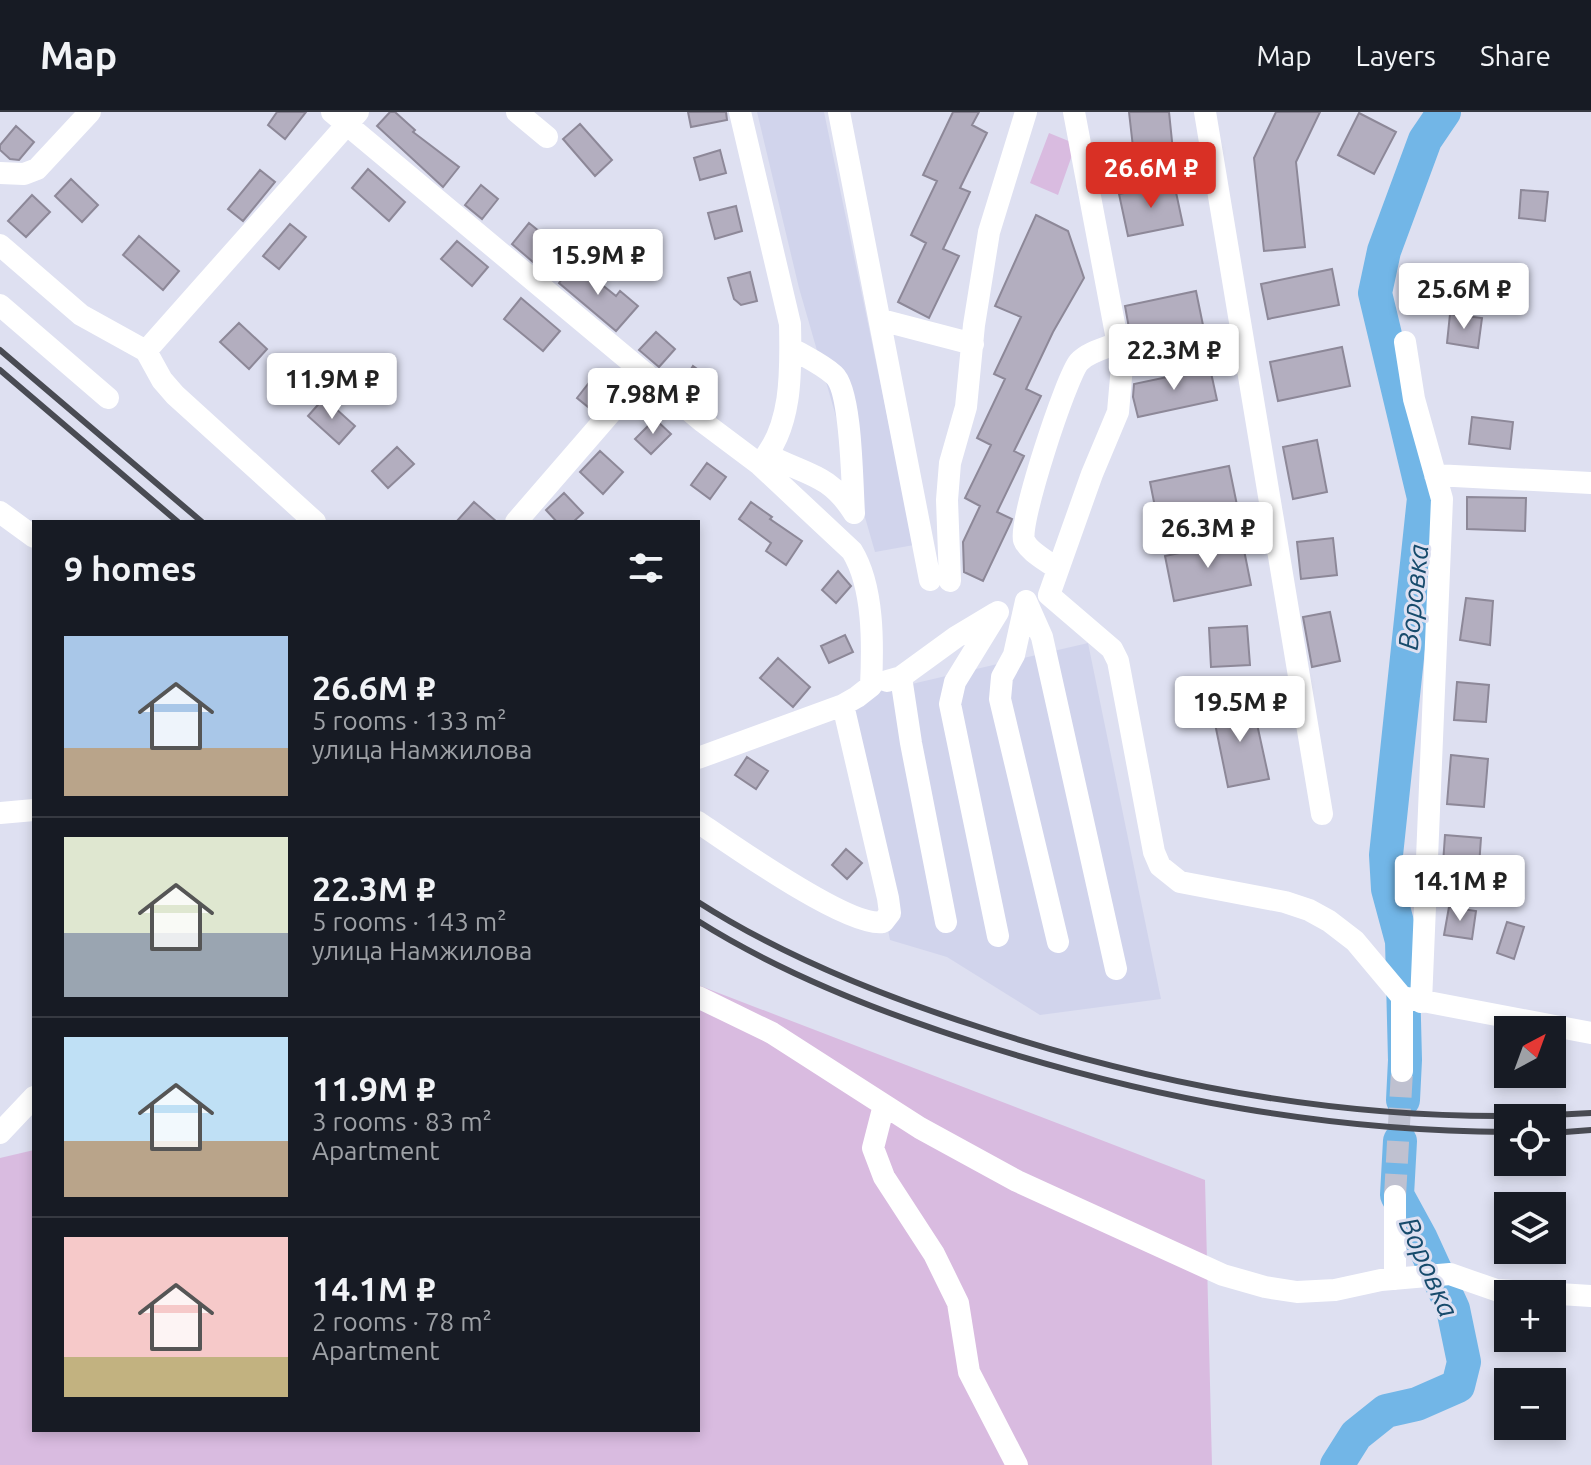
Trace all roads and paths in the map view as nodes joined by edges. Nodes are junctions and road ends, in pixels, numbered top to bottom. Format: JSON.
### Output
{"nodes":[{"id":1,"x":90,"y":112,"type":"edge"},
{"id":2,"x":517,"y":112,"type":"edge"},
{"id":3,"x":740,"y":112,"type":"edge"},
{"id":4,"x":839,"y":112,"type":"edge"},
{"id":5,"x":1026,"y":112,"type":"edge"},
{"id":6,"x":1074,"y":112,"type":"edge"},
{"id":7,"x":1205,"y":112,"type":"edge"},
{"id":8,"x":345,"y":116,"type":"edge"},
{"id":9,"x":547,"y":137,"type":"dead end"},
{"id":10,"x":0,"y":173,"type":"edge"},
{"id":11,"x":0,"y":245,"type":"edge"},
{"id":12,"x":0,"y":305,"type":"edge"},
{"id":13,"x":881,"y":320,"type":"junction"},
{"id":14,"x":1405,"y":342,"type":"dead end"},
{"id":15,"x":1118,"y":343,"type":"junction"},
{"id":16,"x":973,"y":344,"type":"junction"},
{"id":17,"x":791,"y":348,"type":"junction"},
{"id":18,"x":146,"y":351,"type":"junction"},
{"id":19,"x":645,"y":373,"type":"junction"},
{"id":20,"x":108,"y":398,"type":"dead end"},
{"id":21,"x":763,"y":460,"type":"junction"},
{"id":22,"x":1435,"y":475,"type":"junction"},
{"id":23,"x":1591,"y":483,"type":"edge"},
{"id":24,"x":0,"y":512,"type":"edge"},
{"id":25,"x":313,"y":520,"type":"edge"},
{"id":26,"x":518,"y":520,"type":"edge"},
{"id":27,"x":32,"y":536,"type":"edge"},
{"id":28,"x":1056,"y":568,"type":"junction"},
{"id":29,"x":1026,"y":601,"type":"junction"},
{"id":30,"x":998,"y":612,"type":"junction"},
{"id":31,"x":901,"y":677,"type":"junction"},
{"id":32,"x":871,"y":686,"type":"junction"},
{"id":33,"x":843,"y":705,"type":"junction"},
{"id":34,"x":700,"y":756,"type":"edge"},
{"id":35,"x":32,"y":810,"type":"edge"},
{"id":36,"x":0,"y":813,"type":"edge"},
{"id":37,"x":1322,"y":814,"type":"dead end"},
{"id":38,"x":700,"y":823,"type":"edge"},
{"id":39,"x":946,"y":922,"type":"dead end"},
{"id":40,"x":998,"y":936,"type":"dead end"},
{"id":41,"x":1058,"y":942,"type":"dead end"},
{"id":42,"x":1116,"y":969,"type":"dead end"},
{"id":43,"x":700,"y":998,"type":"edge"},
{"id":44,"x":1414,"y":1000,"type":"junction"},
{"id":45,"x":1591,"y":1033,"type":"edge"},
{"id":46,"x":1402,"y":1071,"type":"tunnel mouth"},
{"id":47,"x":32,"y":1099,"type":"edge"},
{"id":48,"x":884,"y":1105,"type":"junction"},
{"id":49,"x":0,"y":1133,"type":"edge"},
{"id":50,"x":1395,"y":1196,"type":"tunnel mouth"},
{"id":51,"x":1395,"y":1279,"type":"junction"},
{"id":52,"x":1591,"y":1296,"type":"edge"},
{"id":53,"x":1017,"y":1465,"type":"edge"}],
"edges":[{"from":1,"to":10,"type":"street"},
{"from":2,"to":9,"type":"street"},
{"from":3,"to":17,"type":"street"},
{"from":4,"to":13,"type":"street"},
{"from":5,"to":16,"type":"street"},
{"from":6,"to":15,"type":"street"},
{"from":7,"to":37,"type":"street"},
{"from":8,"to":18,"type":"street"},
{"from":8,"to":19,"type":"street"},
{"from":11,"to":18,"type":"street"},
{"from":12,"to":20,"type":"street"},
{"from":13,"to":16,"type":"street"},
{"from":13,"to":16,"type":"street"},
{"from":14,"to":22,"type":"street"},
{"from":15,"to":28,"type":"street"},
{"from":15,"to":28,"type":"street"},
{"from":17,"to":21,"type":"street"},
{"from":17,"to":21,"type":"street"},
{"from":18,"to":25,"type":"street"},
{"from":19,"to":21,"type":"street"},
{"from":19,"to":26,"type":"street"},
{"from":21,"to":32,"type":"street"},
{"from":22,"to":23,"type":"street"},
{"from":22,"to":44,"type":"street"},
{"from":24,"to":27,"type":"street"},
{"from":28,"to":44,"type":"street"},
{"from":29,"to":30,"type":"street"},
{"from":29,"to":41,"type":"street"},
{"from":29,"to":42,"type":"street"},
{"from":30,"to":31,"type":"street"},
{"from":30,"to":40,"type":"street"},
{"from":31,"to":32,"type":"street"},
{"from":31,"to":39,"type":"street"},
{"from":32,"to":33,"type":"street"},
{"from":33,"to":34,"type":"street"},
{"from":33,"to":38,"type":"street"},
{"from":35,"to":36,"type":"street"},
{"from":43,"to":48,"type":"street"},
{"from":44,"to":45,"type":"street"},
{"from":44,"to":46,"type":"street"},
{"from":47,"to":49,"type":"street"},
{"from":48,"to":51,"type":"street"},
{"from":48,"to":53,"type":"street"},
{"from":50,"to":51,"type":"street"},
{"from":51,"to":52,"type":"street"}]}
